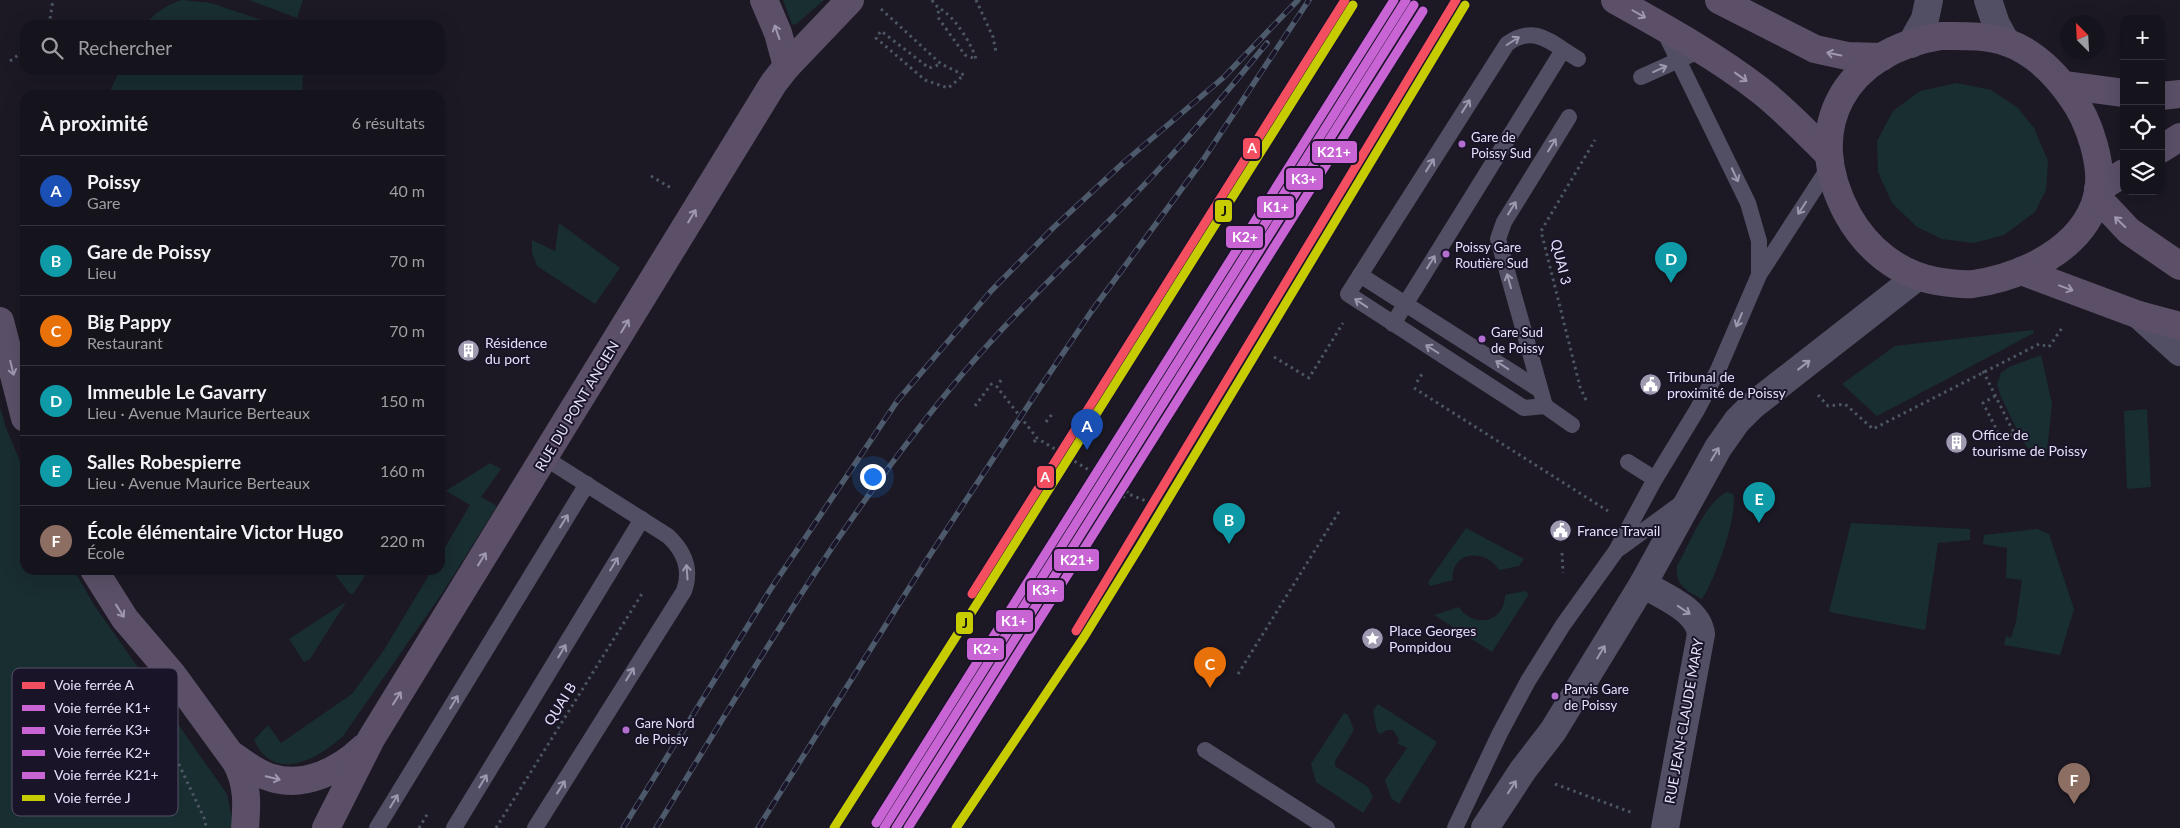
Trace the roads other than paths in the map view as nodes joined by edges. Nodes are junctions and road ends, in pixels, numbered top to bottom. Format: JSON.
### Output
{"nodes":[{"id":1,"x":764,"y":0,"type":"edge"},
{"id":2,"x":850,"y":0,"type":"edge"},
{"id":3,"x":1614,"y":0,"type":"edge"},
{"id":4,"x":1719,"y":0,"type":"edge"},
{"id":5,"x":1929,"y":0,"type":"edge"},
{"id":6,"x":1988,"y":0,"type":"edge"},
{"id":7,"x":2006,"y":42,"type":"junction"},
{"id":8,"x":1911,"y":44,"type":"junction"},
{"id":9,"x":1563,"y":50,"type":"junction"},
{"id":10,"x":1690,"y":55,"type":"junction"},
{"id":11,"x":1882,"y":57,"type":"junction"},
{"id":12,"x":1578,"y":59,"type":"dead end"},
{"id":13,"x":787,"y":66,"type":"junction"},
{"id":14,"x":1642,"y":77,"type":"dead end"},
{"id":15,"x":2064,"y":86,"type":"junction"},
{"id":16,"x":2120,"y":93,"type":"edge"},
{"id":17,"x":2180,"y":94,"type":"edge"},
{"id":18,"x":2165,"y":96,"type":"edge"},
{"id":19,"x":1569,"y":117,"type":"dead end"},
{"id":20,"x":2180,"y":137,"type":"edge"},
{"id":21,"x":2165,"y":147,"type":"edge"},
{"id":22,"x":1829,"y":161,"type":"junction"},
{"id":23,"x":2120,"y":176,"type":"edge"},
{"id":24,"x":2097,"y":193,"type":"junction"},
{"id":25,"x":2180,"y":266,"type":"edge"},
{"id":26,"x":2021,"y":271,"type":"junction"},
{"id":27,"x":1360,"y":275,"type":"junction"},
{"id":28,"x":1758,"y":275,"type":"junction"},
{"id":29,"x":1917,"y":277,"type":"junction"},
{"id":30,"x":1405,"y":303,"type":"junction"},
{"id":31,"x":2139,"y":314,"type":"junction"},
{"id":32,"x":0,"y":320,"type":"edge"},
{"id":33,"x":1393,"y":324,"type":"junction"},
{"id":34,"x":2180,"y":326,"type":"edge"},
{"id":35,"x":2180,"y":352,"type":"edge"},
{"id":36,"x":1540,"y":390,"type":"junction"},
{"id":37,"x":20,"y":398,"type":"edge"},
{"id":38,"x":1545,"y":406,"type":"junction"},
{"id":39,"x":1572,"y":425,"type":"dead end"},
{"id":40,"x":545,"y":458,"type":"junction"},
{"id":41,"x":1628,"y":462,"type":"dead end"},
{"id":42,"x":1655,"y":479,"type":"junction"},
{"id":43,"x":587,"y":484,"type":"junction"},
{"id":44,"x":1691,"y":496,"type":"junction"},
{"id":45,"x":642,"y":519,"type":"junction"},
{"id":46,"x":1616,"y":551,"type":"junction"},
{"id":47,"x":97,"y":575,"type":"edge"},
{"id":48,"x":1643,"y":584,"type":"junction"},
{"id":49,"x":167,"y":668,"type":"edge"},
{"id":50,"x":178,"y":682,"type":"edge"},
{"id":51,"x":371,"y":740,"type":"junction"},
{"id":52,"x":1205,"y":750,"type":"dead end"},
{"id":53,"x":231,"y":754,"type":"junction"},
{"id":54,"x":248,"y":823,"type":"edge"},
{"id":55,"x":326,"y":828,"type":"edge"},
{"id":56,"x":377,"y":828,"type":"edge"},
{"id":57,"x":454,"y":828,"type":"edge"},
{"id":58,"x":535,"y":828,"type":"edge"},
{"id":59,"x":1327,"y":828,"type":"edge"},
{"id":60,"x":1455,"y":828,"type":"edge"},
{"id":61,"x":1485,"y":828,"type":"edge"},
{"id":62,"x":1665,"y":828,"type":"edge"}],
"edges":[{"from":13,"to":1,"type":"main road","one_way":true},
{"from":2,"to":13,"type":"main road","name":"RUE DU PONT ANCIEN"},
{"from":3,"to":10,"type":"main road","one_way":true},
{"from":11,"to":4,"type":"main road","one_way":true},
{"from":5,"to":8,"type":"street"},
{"from":6,"to":7,"type":"street"},
{"from":7,"to":8,"type":"main road"},
{"from":7,"to":15,"type":"main road"},
{"from":8,"to":11,"type":"main road"},
{"from":9,"to":12,"type":"lane"},
{"from":27,"to":9,"type":"lane","one_way":true},
{"from":30,"to":9,"type":"lane","one_way":true},
{"from":14,"to":10,"type":"lane","one_way":true},
{"from":10,"to":22,"type":"main road","one_way":true},
{"from":10,"to":28,"type":"lane","one_way":true},
{"from":11,"to":22,"type":"main road"},
{"from":40,"to":13,"type":"main road","name":"RUE DU PONT ANCIEN","one_way":true},
{"from":15,"to":16,"type":"main road"},
{"from":15,"to":24,"type":"main road"},
{"from":17,"to":18,"type":"main road"},
{"from":36,"to":19,"type":"lane","one_way":true},
{"from":20,"to":21,"type":"main road"},
{"from":22,"to":28,"type":"lane","one_way":true},
{"from":22,"to":29,"type":"main road"},
{"from":23,"to":24,"type":"main road"},
{"from":25,"to":24,"type":"main road","one_way":true},
{"from":24,"to":26,"type":"main road"},
{"from":26,"to":29,"type":"main road"},
{"from":26,"to":31,"type":"main road","one_way":true},
{"from":27,"to":30,"type":"lane"},
{"from":33,"to":27,"type":"lane","one_way":true},
{"from":28,"to":42,"type":"lane","one_way":true},
{"from":44,"to":29,"type":"street","one_way":true},
{"from":30,"to":33,"type":"lane"},
{"from":36,"to":30,"type":"lane","one_way":true},
{"from":31,"to":34,"type":"main road"},
{"from":31,"to":35,"type":"street"},
{"from":32,"to":37,"type":"main road","one_way":true},
{"from":38,"to":33,"type":"lane","one_way":true},
{"from":36,"to":38,"type":"lane"},
{"from":38,"to":39,"type":"lane"},
{"from":40,"to":43,"type":"lane"},
{"from":51,"to":40,"type":"main road","name":"RUE DU PONT ANCIEN","one_way":true},
{"from":41,"to":42,"type":"lane"},
{"from":42,"to":46,"type":"lane"},
{"from":43,"to":45,"type":"lane"},
{"from":56,"to":43,"type":"lane","one_way":true},
{"from":44,"to":46,"type":"lane"},
{"from":44,"to":48,"type":"street"},
{"from":57,"to":45,"type":"lane","one_way":true},
{"from":58,"to":45,"type":"lane","one_way":true},
{"from":46,"to":60,"type":"lane"},
{"from":47,"to":49,"type":"main road","one_way":true},
{"from":61,"to":48,"type":"street","one_way":true},
{"from":48,"to":62,"type":"street","name":"RUE JEAN-CLAUDE MARY","one_way":true},
{"from":50,"to":53,"type":"main road","one_way":true},
{"from":53,"to":51,"type":"main road","one_way":true},
{"from":51,"to":55,"type":"main road","name":"RUE DU PONT ANCIEN"},
{"from":52,"to":59,"type":"lane"},
{"from":53,"to":54,"type":"main road"}]}
